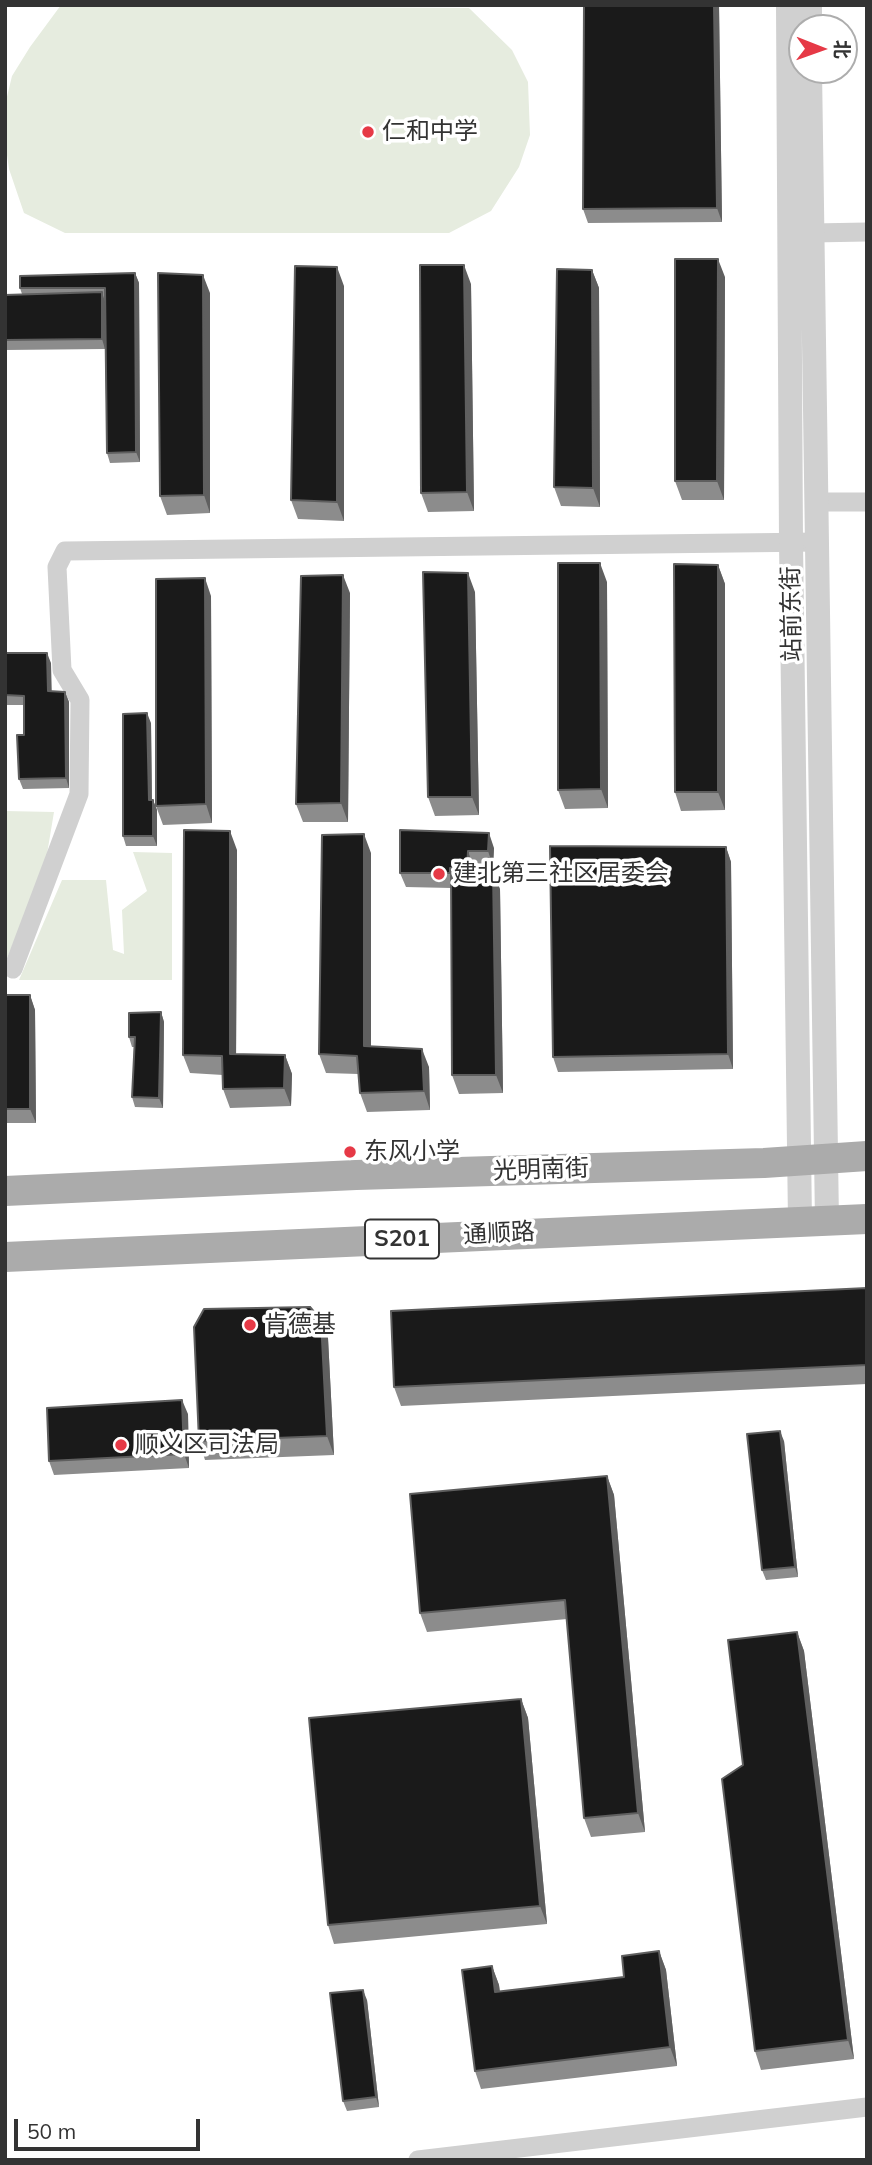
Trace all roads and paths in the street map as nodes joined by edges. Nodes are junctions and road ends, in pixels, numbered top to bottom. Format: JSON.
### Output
{"nodes":[{"id":1,"x":788,"y":5,"type":"edge"},
{"id":2,"x":810,"y":84,"type":"edge"},
{"id":3,"x":867,"y":232,"type":"edge"},
{"id":4,"x":812,"y":233,"type":"junction"},
{"id":5,"x":817,"y":502,"type":"junction"},
{"id":6,"x":867,"y":502,"type":"edge"},
{"id":7,"x":791,"y":542,"type":"junction"},
{"id":8,"x":818,"y":542,"type":"junction"},
{"id":9,"x":13,"y":969,"type":"dead end"},
{"id":10,"x":867,"y":1156,"type":"edge"},
{"id":11,"x":812,"y":1159,"type":"junction"},
{"id":12,"x":5,"y":1191,"type":"edge"},
{"id":13,"x":867,"y":1219,"type":"edge"},
{"id":14,"x":813,"y":1222,"type":"junction"},
{"id":15,"x":5,"y":1256,"type":"edge"},
{"id":16,"x":867,"y":2107,"type":"edge"},
{"id":17,"x":418,"y":2160,"type":"edge"}],
"edges":[{"from":1,"to":7,"type":"street","name":"站前东街"},
{"from":2,"to":4,"type":"street","name":"站前东街"},
{"from":3,"to":4,"type":"street"},
{"from":4,"to":5,"type":"street","name":"站前东街"},
{"from":5,"to":6,"type":"street"},
{"from":5,"to":8,"type":"street","name":"站前东街"},
{"from":7,"to":8,"type":"street"},
{"from":7,"to":9,"type":"street"},
{"from":7,"to":11,"type":"street","name":"站前东街"},
{"from":8,"to":11,"type":"street","name":"站前东街"},
{"from":10,"to":11,"type":"main road","name":"光明南街"},
{"from":11,"to":12,"type":"main road","name":"光明南街"},
{"from":11,"to":14,"type":"street","name":"站前东街"},
{"from":13,"to":14,"type":"main road","name":"通顺路","number":"S201"},
{"from":14,"to":15,"type":"main road","name":"通顺路","number":"S201"},
{"from":16,"to":17,"type":"street"}]}
